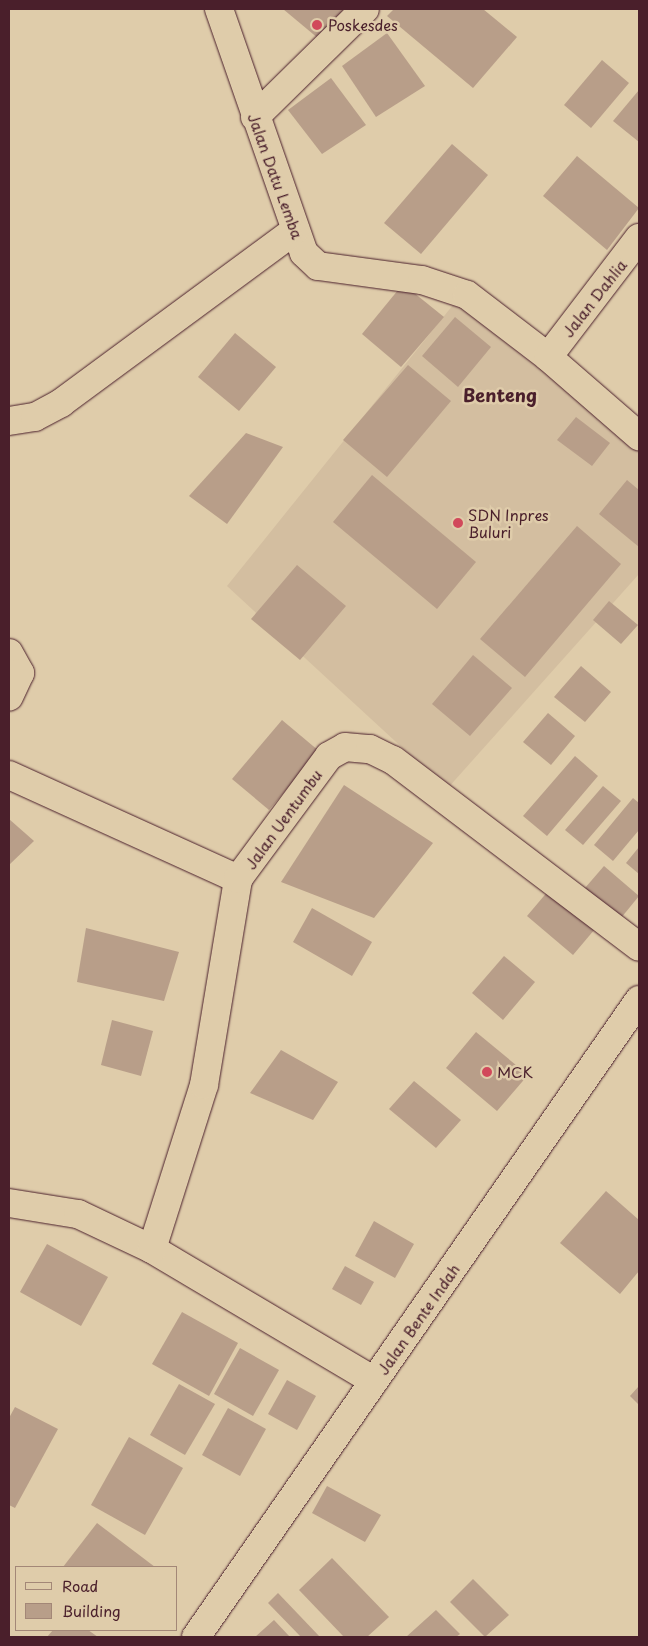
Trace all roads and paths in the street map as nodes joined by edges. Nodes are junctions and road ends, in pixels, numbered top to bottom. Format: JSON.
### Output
{"nodes":[{"id":1,"x":219,"y":9,"type":"edge"},
{"id":2,"x":365,"y":9,"type":"edge"},
{"id":3,"x":255,"y":116,"type":"junction"},
{"id":4,"x":294,"y":231,"type":"junction"},
{"id":5,"x":639,"y":238,"type":"edge"},
{"id":6,"x":548,"y":357,"type":"junction"},
{"id":7,"x":9,"y":421,"type":"edge"},
{"id":8,"x":639,"y":436,"type":"edge"},
{"id":9,"x":9,"y":653,"type":"edge"},
{"id":10,"x":9,"y":697,"type":"edge"},
{"id":11,"x":9,"y":775,"type":"edge"},
{"id":12,"x":238,"y":879,"type":"junction"},
{"id":13,"x":639,"y":947,"type":"edge"},
{"id":14,"x":639,"y":1000,"type":"edge"},
{"id":15,"x":9,"y":1203,"type":"edge"},
{"id":16,"x":152,"y":1249,"type":"junction"},
{"id":17,"x":374,"y":1381,"type":"junction"},
{"id":18,"x":196,"y":1637,"type":"edge"}],
"edges":[{"from":1,"to":3,"type":"street","name":"Jalan Datu Lemba"},
{"from":2,"to":3,"type":"street"},
{"from":3,"to":4,"type":"street","name":"Jalan Datu Lemba"},
{"from":4,"to":6,"type":"street","name":"Jalan Datu Lemba"},
{"from":4,"to":7,"type":"street"},
{"from":5,"to":6,"type":"street","name":"Jalan Dahlia"},
{"from":6,"to":8,"type":"street","name":"Jalan Datu Lemba"},
{"from":9,"to":10,"type":"street"},
{"from":11,"to":12,"type":"street"},
{"from":12,"to":13,"type":"street","name":"Jalan Uentumbu"},
{"from":12,"to":16,"type":"street","name":"Jalan Uentumbu"},
{"from":14,"to":17,"type":"street","name":"Jalan Bente Indah"},
{"from":15,"to":16,"type":"street"},
{"from":16,"to":17,"type":"street"},
{"from":17,"to":18,"type":"street","name":"Jalan Bente Indah"}]}
